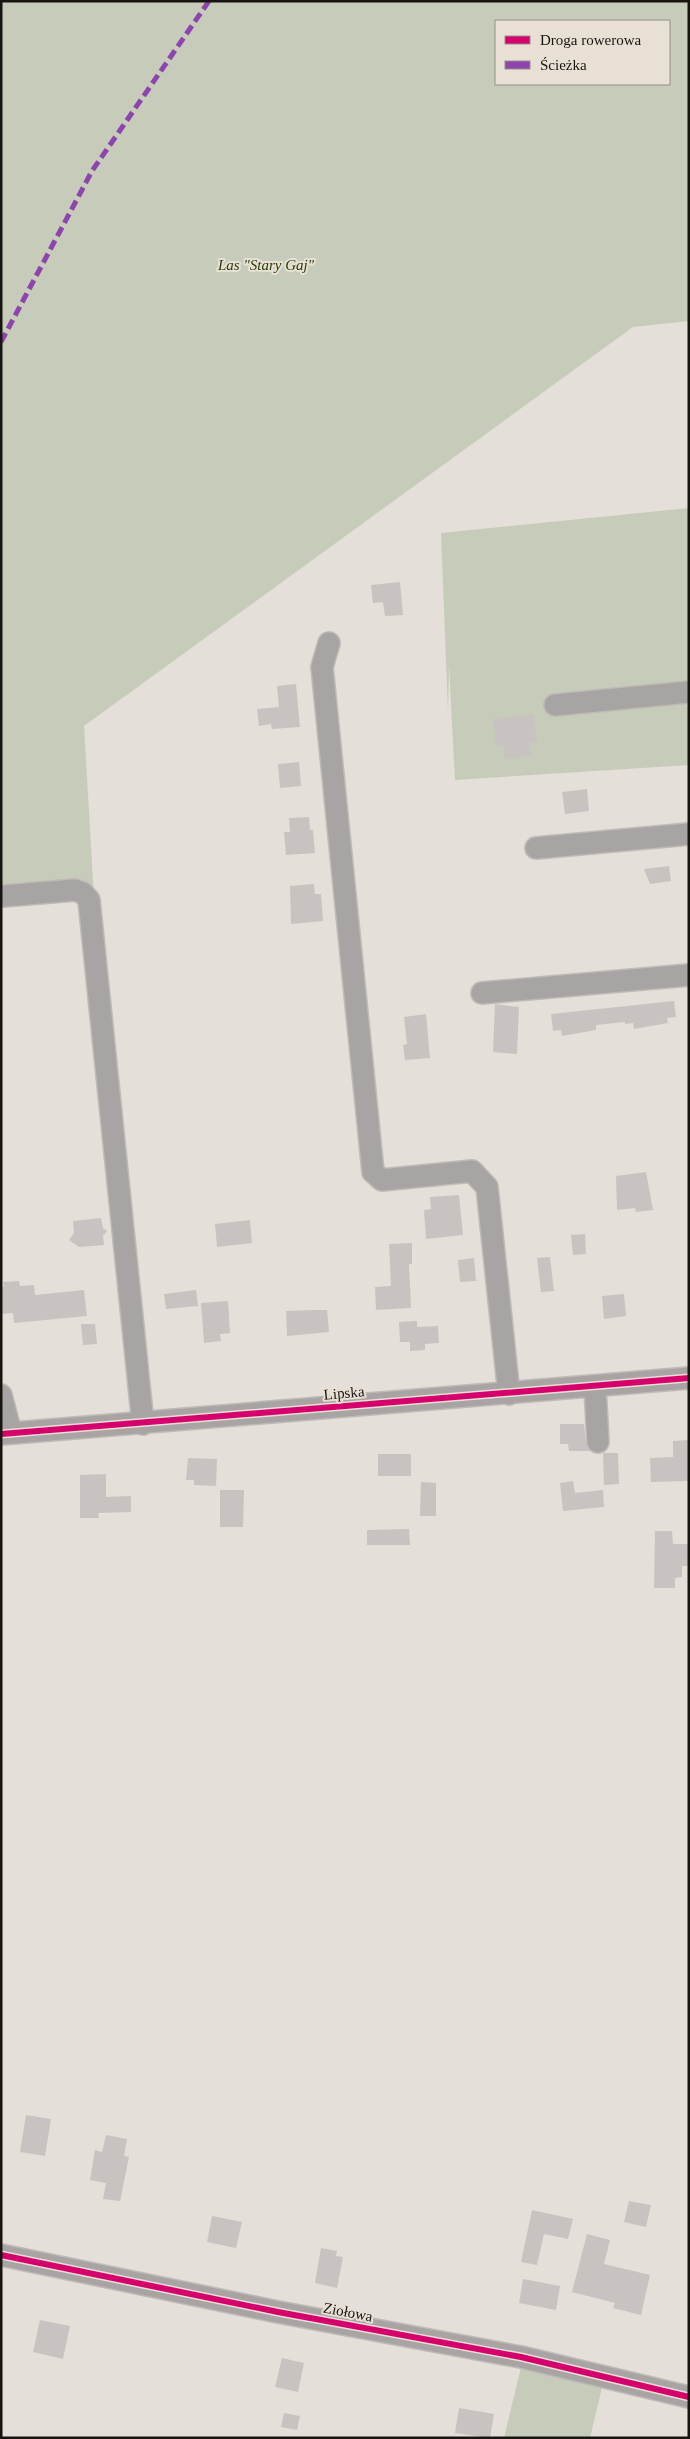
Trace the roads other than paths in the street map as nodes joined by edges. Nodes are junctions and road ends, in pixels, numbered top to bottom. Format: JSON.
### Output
{"nodes":[{"id":1,"x":328,"y":643,"type":"dead end"},
{"id":2,"x":689,"y":692,"type":"edge"},
{"id":3,"x":554,"y":705,"type":"dead end"},
{"id":4,"x":689,"y":834,"type":"edge"},
{"id":5,"x":536,"y":848,"type":"dead end"},
{"id":6,"x":3,"y":896,"type":"dead end"},
{"id":7,"x":689,"y":975,"type":"edge"},
{"id":8,"x":482,"y":994,"type":"dead end"},
{"id":9,"x":689,"y":1378,"type":"edge"},
{"id":10,"x":595,"y":1386,"type":"junction"},
{"id":11,"x":509,"y":1394,"type":"junction"},
{"id":12,"x":1,"y":1395,"type":"edge"},
{"id":13,"x":143,"y":1424,"type":"junction"},
{"id":14,"x":6,"y":1434,"type":"edge"},
{"id":15,"x":598,"y":1442,"type":"dead end"},
{"id":16,"x":1,"y":2255,"type":"edge"},
{"id":17,"x":689,"y":2397,"type":"edge"}],
"edges":[{"from":1,"to":11,"type":"street"},
{"from":2,"to":3,"type":"street"},
{"from":4,"to":5,"type":"street"},
{"from":6,"to":13,"type":"street"},
{"from":7,"to":8,"type":"street"},
{"from":9,"to":10,"type":"street","name":"Lipska"},
{"from":10,"to":11,"type":"street","name":"Lipska"},
{"from":10,"to":15,"type":"street"},
{"from":11,"to":13,"type":"street","name":"Lipska"},
{"from":12,"to":14,"type":"street"},
{"from":13,"to":14,"type":"street","name":"Lipska"},
{"from":16,"to":17,"type":"street","name":"Ziołowa"}]}
